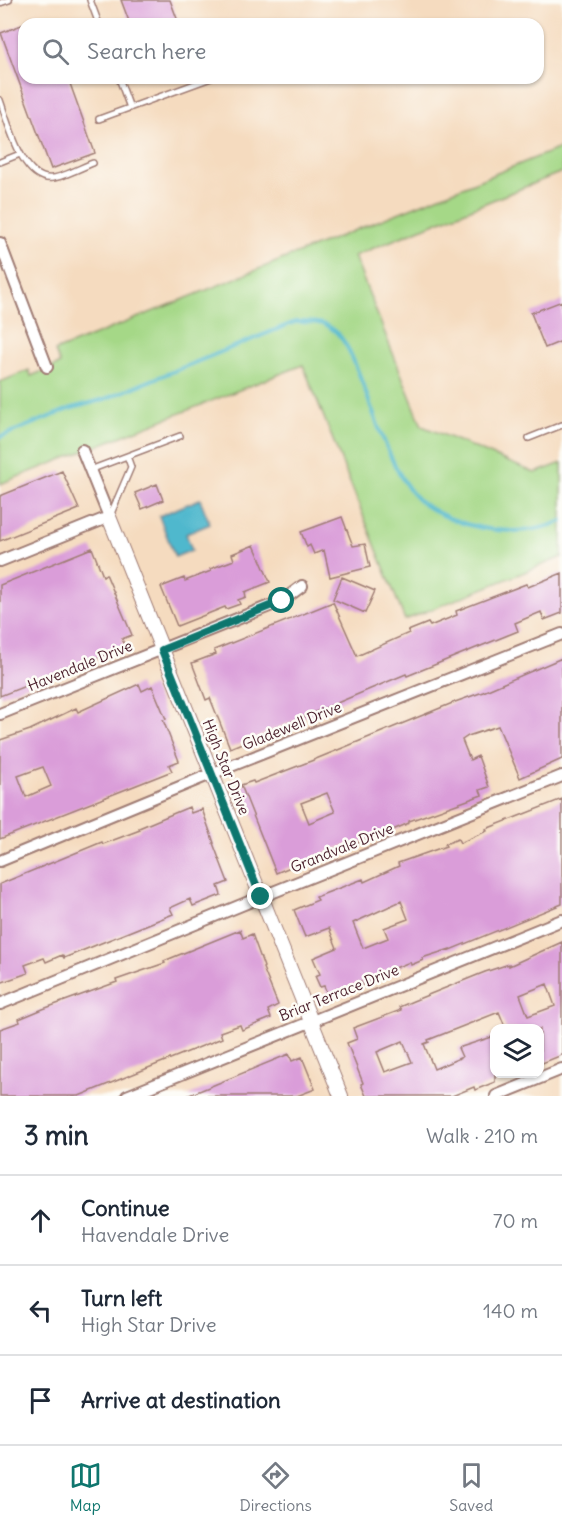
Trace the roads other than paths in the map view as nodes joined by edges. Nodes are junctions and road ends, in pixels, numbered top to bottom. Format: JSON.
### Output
{"nodes":[{"id":1,"x":9,"y":0,"type":"edge"},
{"id":2,"x":90,"y":0,"type":"edge"},
{"id":3,"x":0,"y":3,"type":"edge"},
{"id":4,"x":97,"y":18,"type":"edge"},
{"id":5,"x":121,"y":84,"type":"edge"},
{"id":6,"x":195,"y":84,"type":"edge"},
{"id":7,"x":0,"y":100,"type":"edge"},
{"id":8,"x":130,"y":108,"type":"junction"},
{"id":9,"x":99,"y":119,"type":"dead end"},
{"id":10,"x":20,"y":154,"type":"junction"},
{"id":11,"x":0,"y":162,"type":"edge"},
{"id":12,"x":93,"y":162,"type":"dead end"},
{"id":13,"x":0,"y":243,"type":"edge"},
{"id":14,"x":47,"y":367,"type":"dead end"},
{"id":15,"x":562,"y":425,"type":"edge"},
{"id":16,"x":180,"y":436,"type":"dead end"},
{"id":17,"x":529,"y":438,"type":"dead end"},
{"id":18,"x":82,"y":450,"type":"dead end"},
{"id":19,"x":127,"y":456,"type":"junction"},
{"id":20,"x":90,"y":470,"type":"junction"},
{"id":21,"x":109,"y":517,"type":"junction"},
{"id":22,"x":0,"y":561,"type":"edge"},
{"id":23,"x":302,"y":586,"type":"dead end"},
{"id":24,"x":562,"y":634,"type":"edge"},
{"id":25,"x":162,"y":650,"type":"junction"},
{"id":26,"x":0,"y":714,"type":"edge"},
{"id":27,"x":212,"y":774,"type":"junction"},
{"id":28,"x":562,"y":776,"type":"edge"},
{"id":29,"x":0,"y":861,"type":"edge"},
{"id":30,"x":261,"y":897,"type":"junction"},
{"id":31,"x":562,"y":920,"type":"edge"},
{"id":32,"x":0,"y":1004,"type":"edge"},
{"id":33,"x":310,"y":1021,"type":"junction"},
{"id":34,"x":562,"y":1069,"type":"edge"},
{"id":35,"x":127,"y":1096,"type":"edge"},
{"id":36,"x":340,"y":1096,"type":"edge"},
{"id":37,"x":496,"y":1096,"type":"edge"}],
"edges":[{"from":1,"to":3,"type":"lane"},
{"from":2,"to":4,"type":"lane"},
{"from":5,"to":8,"type":"lane"},
{"from":6,"to":8,"type":"lane"},
{"from":7,"to":10,"type":"lane"},
{"from":8,"to":9,"type":"lane"},
{"from":10,"to":11,"type":"lane"},
{"from":10,"to":12,"type":"lane"},
{"from":13,"to":14,"type":"street"},
{"from":15,"to":17,"type":"lane"},
{"from":16,"to":19,"type":"lane"},
{"from":18,"to":20,"type":"street","name":"High Star Drive"},
{"from":19,"to":20,"type":"lane"},
{"from":19,"to":21,"type":"lane"},
{"from":20,"to":21,"type":"street","name":"High Star Drive"},
{"from":21,"to":22,"type":"street"},
{"from":21,"to":25,"type":"street","name":"High Star Drive"},
{"from":23,"to":25,"type":"street","name":"Havendale Drive"},
{"from":24,"to":27,"type":"street","name":"Gladewell Drive"},
{"from":25,"to":26,"type":"street","name":"Havendale Drive"},
{"from":25,"to":27,"type":"street","name":"High Star Drive"},
{"from":27,"to":29,"type":"street","name":"Gladewell Drive"},
{"from":27,"to":30,"type":"street","name":"High Star Drive"},
{"from":28,"to":30,"type":"street","name":"Grandvale Drive"},
{"from":30,"to":32,"type":"street","name":"Grandvale Drive"},
{"from":30,"to":33,"type":"street","name":"High Star Drive"},
{"from":31,"to":33,"type":"street","name":"Briar Terrace Drive"},
{"from":33,"to":35,"type":"street","name":"Briar Terrace Drive"},
{"from":33,"to":36,"type":"street","name":"High Star Drive"},
{"from":34,"to":37,"type":"street"}]}
